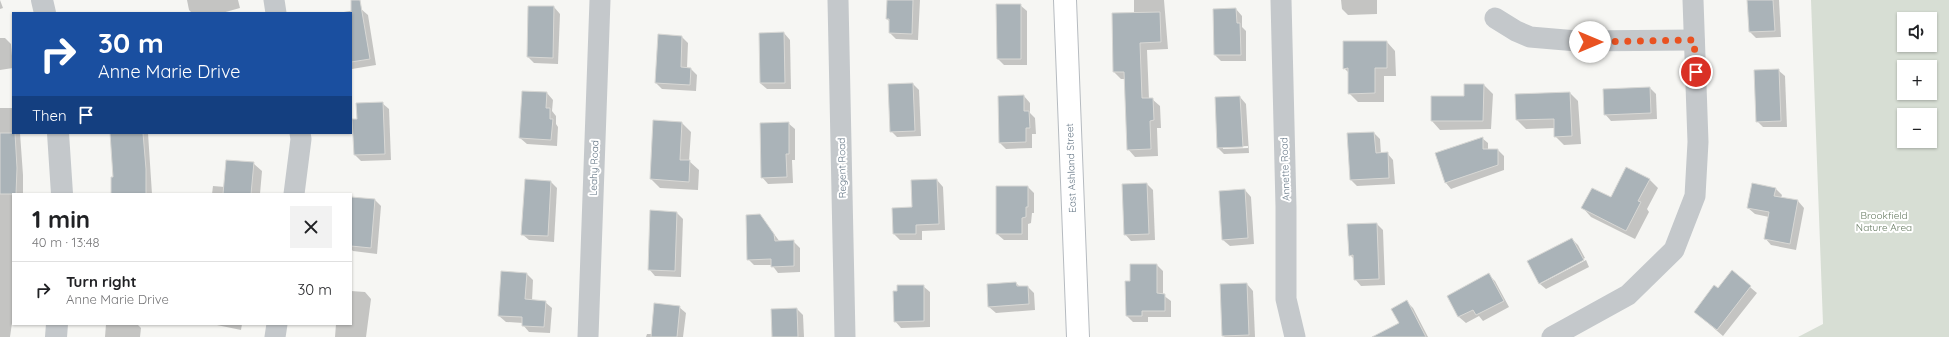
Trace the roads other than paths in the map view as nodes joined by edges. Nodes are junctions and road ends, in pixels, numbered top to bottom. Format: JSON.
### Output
{"nodes":[{"id":1,"x":42,"y":0,"type":"edge"},
{"id":2,"x":274,"y":0,"type":"edge"},
{"id":3,"x":600,"y":0,"type":"edge"},
{"id":4,"x":838,"y":0,"type":"edge"},
{"id":5,"x":1065,"y":0,"type":"edge"},
{"id":6,"x":1281,"y":0,"type":"edge"},
{"id":7,"x":1693,"y":0,"type":"edge"},
{"id":8,"x":45,"y":12,"type":"edge"},
{"id":9,"x":276,"y":12,"type":"edge"},
{"id":10,"x":1495,"y":18,"type":"dead end"},
{"id":11,"x":1694,"y":40,"type":"junction"},
{"id":12,"x":58,"y":134,"type":"edge"},
{"id":13,"x":300,"y":134,"type":"edge"},
{"id":14,"x":62,"y":193,"type":"edge"},
{"id":15,"x":294,"y":193,"type":"edge"},
{"id":16,"x":57,"y":325,"type":"edge"},
{"id":17,"x":277,"y":325,"type":"edge"},
{"id":18,"x":56,"y":337,"type":"edge"},
{"id":19,"x":275,"y":337,"type":"edge"},
{"id":20,"x":588,"y":337,"type":"edge"},
{"id":21,"x":845,"y":337,"type":"edge"},
{"id":22,"x":1078,"y":337,"type":"edge"},
{"id":23,"x":1295,"y":337,"type":"edge"},
{"id":24,"x":1552,"y":337,"type":"edge"}],
"edges":[{"from":1,"to":8,"type":"street"},
{"from":2,"to":9,"type":"street"},
{"from":3,"to":20,"type":"street","name":"Leahy Road"},
{"from":4,"to":21,"type":"street","name":"Regent Road"},
{"from":5,"to":22,"type":"main road","name":"East Ashland Street"},
{"from":6,"to":23,"type":"street","name":"Annette Road"},
{"from":7,"to":11,"type":"street"},
{"from":10,"to":11,"type":"street"},
{"from":11,"to":24,"type":"street"},
{"from":12,"to":14,"type":"street"},
{"from":13,"to":15,"type":"street"},
{"from":16,"to":18,"type":"street"},
{"from":17,"to":19,"type":"street"}]}
